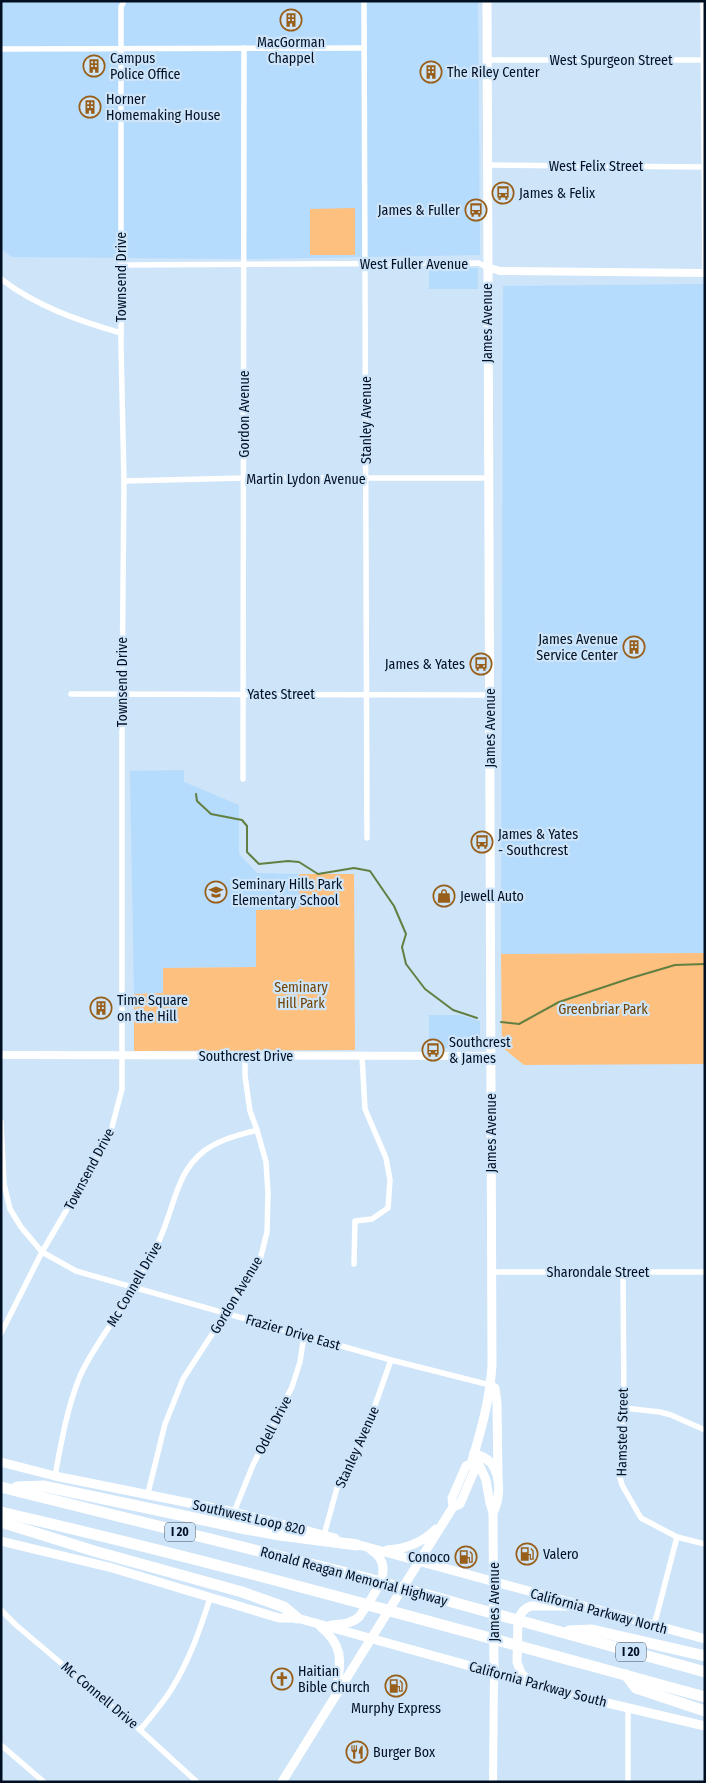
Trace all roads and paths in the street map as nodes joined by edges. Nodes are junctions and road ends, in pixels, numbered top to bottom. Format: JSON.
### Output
{"nodes":[{"id":1,"x":124,"y":1,"type":"edge"},
{"id":2,"x":364,"y":1,"type":"edge"},
{"id":3,"x":487,"y":1,"type":"edge"},
{"id":4,"x":703,"y":1,"type":"edge"},
{"id":5,"x":244,"y":48,"type":"junction"},
{"id":6,"x":364,"y":48,"type":"junction"},
{"id":7,"x":1,"y":49,"type":"edge"},
{"id":8,"x":121,"y":49,"type":"junction"},
{"id":9,"x":487,"y":60,"type":"junction"},
{"id":10,"x":704,"y":60,"type":"edge"},
{"id":11,"x":487,"y":165,"type":"junction"},
{"id":12,"x":704,"y":167,"type":"edge"},
{"id":13,"x":244,"y":264,"type":"junction"},
{"id":14,"x":366,"y":264,"type":"junction"},
{"id":15,"x":121,"y":265,"type":"junction"},
{"id":16,"x":488,"y":267,"type":"junction"},
{"id":17,"x":705,"y":273,"type":"edge"},
{"id":18,"x":1,"y":279,"type":"edge"},
{"id":19,"x":121,"y":333,"type":"junction"},
{"id":20,"x":244,"y":478,"type":"junction"},
{"id":21,"x":488,"y":478,"type":"junction"},
{"id":22,"x":366,"y":480,"type":"junction"},
{"id":23,"x":124,"y":481,"type":"junction"},
{"id":24,"x":72,"y":694,"type":"dead end"},
{"id":25,"x":122,"y":694,"type":"junction"},
{"id":26,"x":243,"y":694,"type":"junction"},
{"id":27,"x":367,"y":694,"type":"junction"},
{"id":28,"x":490,"y":695,"type":"junction"},
{"id":29,"x":243,"y":779,"type":"dead end"},
{"id":30,"x":367,"y":838,"type":"dead end"},
{"id":31,"x":1,"y":1055,"type":"edge"},
{"id":32,"x":122,"y":1055,"type":"junction"},
{"id":33,"x":245,"y":1056,"type":"junction"},
{"id":34,"x":362,"y":1056,"type":"junction"},
{"id":35,"x":491,"y":1056,"type":"junction"},
{"id":36,"x":1,"y":1122,"type":"edge"},
{"id":37,"x":257,"y":1130,"type":"junction"},
{"id":38,"x":42,"y":1252,"type":"junction"},
{"id":39,"x":354,"y":1264,"type":"dead end"},
{"id":40,"x":492,"y":1272,"type":"junction"},
{"id":41,"x":623,"y":1272,"type":"junction"},
{"id":42,"x":705,"y":1272,"type":"edge"},
{"id":43,"x":134,"y":1288,"type":"junction"},
{"id":44,"x":227,"y":1313,"type":"junction"},
{"id":45,"x":1,"y":1333,"type":"edge"},
{"id":46,"x":304,"y":1335,"type":"junction"},
{"id":47,"x":391,"y":1360,"type":"junction"},
{"id":48,"x":490,"y":1384,"type":"junction"},
{"id":49,"x":624,"y":1408,"type":"junction"},
{"id":50,"x":705,"y":1430,"type":"edge"},
{"id":51,"x":474,"y":1453,"type":"junction"},
{"id":52,"x":1,"y":1462,"type":"edge"},
{"id":53,"x":55,"y":1476,"type":"junction"},
{"id":54,"x":498,"y":1480,"type":"junction"},
{"id":55,"x":3,"y":1488,"type":"edge"},
{"id":56,"x":148,"y":1494,"type":"junction"},
{"id":57,"x":1,"y":1512,"type":"edge"},
{"id":58,"x":234,"y":1512,"type":"junction"},
{"id":59,"x":493,"y":1513,"type":"junction"},
{"id":60,"x":1,"y":1522,"type":"edge"},
{"id":61,"x":444,"y":1522,"type":"junction"},
{"id":62,"x":324,"y":1535,"type":"junction"},
{"id":63,"x":677,"y":1537,"type":"junction"},
{"id":64,"x":1,"y":1541,"type":"edge"},
{"id":65,"x":705,"y":1544,"type":"edge"},
{"id":66,"x":360,"y":1546,"type":"junction"},
{"id":67,"x":378,"y":1550,"type":"junction"},
{"id":68,"x":420,"y":1561,"type":"junction"},
{"id":69,"x":494,"y":1583,"type":"junction"},
{"id":70,"x":210,"y":1598,"type":"junction"},
{"id":71,"x":580,"y":1607,"type":"junction"},
{"id":72,"x":1,"y":1610,"type":"edge"},
{"id":73,"x":297,"y":1618,"type":"junction"},
{"id":74,"x":319,"y":1624,"type":"junction"},
{"id":75,"x":654,"y":1626,"type":"junction"},
{"id":76,"x":558,"y":1631,"type":"junction"},
{"id":77,"x":372,"y":1638,"type":"junction"},
{"id":78,"x":705,"y":1639,"type":"edge"},
{"id":79,"x":705,"y":1656,"type":"edge"},
{"id":80,"x":705,"y":1672,"type":"edge"},
{"id":81,"x":494,"y":1673,"type":"junction"},
{"id":82,"x":626,"y":1675,"type":"junction"},
{"id":83,"x":531,"y":1683,"type":"junction"},
{"id":84,"x":705,"y":1697,"type":"edge"},
{"id":85,"x":335,"y":1698,"type":"junction"},
{"id":86,"x":628,"y":1707,"type":"junction"},
{"id":87,"x":705,"y":1711,"type":"edge"},
{"id":88,"x":705,"y":1726,"type":"edge"},
{"id":89,"x":140,"y":1730,"type":"junction"},
{"id":90,"x":1,"y":1745,"type":"edge"},
{"id":91,"x":44,"y":1782,"type":"edge"},
{"id":92,"x":197,"y":1782,"type":"edge"},
{"id":93,"x":282,"y":1782,"type":"edge"},
{"id":94,"x":493,"y":1782,"type":"edge"},
{"id":95,"x":628,"y":1782,"type":"edge"}],
"edges":[{"from":1,"to":8,"type":"street","name":"Townsend Drive"},
{"from":2,"to":6,"type":"street","name":"Stanley Avenue"},
{"from":3,"to":9,"type":"main road","name":"James Avenue"},
{"from":4,"to":10,"type":"street"},
{"from":5,"to":6,"type":"street"},
{"from":5,"to":8,"type":"street"},
{"from":5,"to":13,"type":"street","name":"Gordon Avenue"},
{"from":6,"to":14,"type":"street","name":"Stanley Avenue"},
{"from":7,"to":8,"type":"street"},
{"from":8,"to":15,"type":"street","name":"Townsend Drive"},
{"from":9,"to":10,"type":"street","name":"West Spurgeon Street"},
{"from":9,"to":11,"type":"main road","name":"James Avenue"},
{"from":10,"to":12,"type":"street"},
{"from":11,"to":12,"type":"street","name":"West Felix Street"},
{"from":11,"to":16,"type":"main road","name":"James Avenue"},
{"from":12,"to":17,"type":"street"},
{"from":13,"to":14,"type":"street","name":"West Fuller Avenue"},
{"from":13,"to":15,"type":"street","name":"West Fuller Avenue"},
{"from":13,"to":20,"type":"street","name":"Gordon Avenue"},
{"from":14,"to":16,"type":"street","name":"West Fuller Avenue"},
{"from":14,"to":22,"type":"street","name":"Stanley Avenue"},
{"from":15,"to":19,"type":"street","name":"Townsend Drive"},
{"from":16,"to":17,"type":"street","name":"West Fuller Avenue"},
{"from":16,"to":21,"type":"main road","name":"James Avenue"},
{"from":18,"to":19,"type":"street"},
{"from":19,"to":23,"type":"street","name":"Townsend Drive"},
{"from":20,"to":22,"type":"street","name":"Martin Lydon Avenue"},
{"from":20,"to":23,"type":"street","name":"Martin Lydon Avenue"},
{"from":20,"to":26,"type":"street","name":"Gordon Avenue"},
{"from":21,"to":22,"type":"street","name":"Martin Lydon Avenue"},
{"from":21,"to":28,"type":"main road","name":"James Avenue"},
{"from":22,"to":27,"type":"street","name":"Stanley Avenue"},
{"from":23,"to":25,"type":"street","name":"Townsend Drive"},
{"from":24,"to":25,"type":"street","name":"Yates Street"},
{"from":25,"to":26,"type":"street","name":"Yates Street"},
{"from":25,"to":32,"type":"street","name":"Townsend Drive"},
{"from":26,"to":27,"type":"street","name":"Yates Street"},
{"from":26,"to":29,"type":"street","name":"Gordon Avenue"},
{"from":27,"to":28,"type":"street","name":"Yates Street"},
{"from":27,"to":30,"type":"street","name":"Stanley Avenue"},
{"from":28,"to":35,"type":"main road","name":"James Avenue"},
{"from":31,"to":32,"type":"street","name":"Southcrest Drive"},
{"from":32,"to":33,"type":"street","name":"Southcrest Drive"},
{"from":32,"to":38,"type":"street","name":"Townsend Drive"},
{"from":33,"to":34,"type":"street","name":"Southcrest Drive"},
{"from":33,"to":37,"type":"street","name":"Gordon Avenue"},
{"from":34,"to":35,"type":"street","name":"Southcrest Drive"},
{"from":34,"to":39,"type":"street"},
{"from":35,"to":40,"type":"main road","name":"James Avenue"},
{"from":36,"to":38,"type":"street","name":"Frazier Drive East"},
{"from":37,"to":43,"type":"street","name":"Mc Connell Drive"},
{"from":37,"to":44,"type":"street","name":"Gordon Avenue"},
{"from":38,"to":43,"type":"street","name":"Frazier Drive East"},
{"from":38,"to":45,"type":"street","name":"Townsend Drive"},
{"from":40,"to":41,"type":"street","name":"Sharondale Street"},
{"from":40,"to":48,"type":"main road","name":"James Avenue"},
{"from":41,"to":42,"type":"street","name":"Sharondale Street"},
{"from":41,"to":49,"type":"street","name":"Hamsted Street"},
{"from":43,"to":44,"type":"street","name":"Frazier Drive East"},
{"from":43,"to":53,"type":"street","name":"Mc Connell Drive"},
{"from":44,"to":46,"type":"street","name":"Frazier Drive East"},
{"from":44,"to":56,"type":"street","name":"Gordon Avenue"},
{"from":46,"to":47,"type":"street","name":"Frazier Drive East"},
{"from":46,"to":58,"type":"street","name":"Odell Drive"},
{"from":47,"to":48,"type":"street","name":"Frazier Drive East"},
{"from":47,"to":62,"type":"street","name":"Stanley Avenue"},
{"from":48,"to":51,"type":"main road","name":"James Avenue"},
{"from":48,"to":54,"type":"main road"},
{"from":49,"to":50,"type":"street"},
{"from":49,"to":63,"type":"street","name":"Hamsted Street"},
{"from":51,"to":54,"type":"main road","name":"James Avenue"},
{"from":51,"to":59,"type":"main road","name":"James Avenue"},
{"from":51,"to":61,"type":"main road"},
{"from":52,"to":53,"type":"main road","name":"Southwest Loop 820"},
{"from":53,"to":56,"type":"main road","name":"Southwest Loop 820"},
{"from":54,"to":59,"type":"main road","name":"James Avenue"},
{"from":55,"to":66,"type":"highway"},
{"from":55,"to":76,"type":"highway","name":"Ronald Reagan Memorial Highway","number":"I 20"},
{"from":56,"to":58,"type":"main road","name":"Southwest Loop 820"},
{"from":57,"to":82,"type":"highway","name":"Ronald Reagan Memorial Highway","number":"I 20"},
{"from":58,"to":62,"type":"main road","name":"Southwest Loop 820"},
{"from":59,"to":69,"type":"main road","name":"James Avenue"},
{"from":60,"to":73,"type":"highway"},
{"from":61,"to":67,"type":"main road"},
{"from":61,"to":68,"type":"main road"},
{"from":62,"to":66,"type":"main road","name":"Southwest Loop 820"},
{"from":63,"to":65,"type":"street","name":"Hamsted Street"},
{"from":63,"to":75,"type":"street"},
{"from":64,"to":70,"type":"main road"},
{"from":66,"to":67,"type":"main road","name":"Southwest Loop 820"},
{"from":66,"to":74,"type":"main road"},
{"from":67,"to":68,"type":"main road","name":"Southwest Loop 820"},
{"from":68,"to":69,"type":"main road","name":"Southwest Loop 820"},
{"from":68,"to":77,"type":"main road"},
{"from":69,"to":71,"type":"main road","name":"California Parkway North"},
{"from":69,"to":81,"type":"main road","name":"James Avenue"},
{"from":70,"to":73,"type":"main road"},
{"from":70,"to":89,"type":"street"},
{"from":71,"to":75,"type":"main road","name":"California Parkway North"},
{"from":71,"to":83,"type":"main road"},
{"from":72,"to":89,"type":"street","name":"Mc Connell Drive"},
{"from":73,"to":74,"type":"main road"},
{"from":74,"to":77,"type":"main road"},
{"from":74,"to":85,"type":"main road"},
{"from":75,"to":78,"type":"main road","name":"California Parkway North"},
{"from":76,"to":79,"type":"highway"},
{"from":76,"to":80,"type":"highway","name":"Ronald Reagan Memorial Highway","number":"I 20"},
{"from":77,"to":81,"type":"main road","name":"California Parkway South"},
{"from":77,"to":85,"type":"main road"},
{"from":81,"to":83,"type":"main road","name":"California Parkway South"},
{"from":81,"to":94,"type":"street","name":"James Avenue"},
{"from":82,"to":84,"type":"highway","name":"Ronald Reagan Memorial Highway","number":"I 20"},
{"from":82,"to":87,"type":"highway"},
{"from":83,"to":86,"type":"main road","name":"California Parkway South"},
{"from":85,"to":93,"type":"main road"},
{"from":86,"to":88,"type":"main road","name":"California Parkway South"},
{"from":86,"to":95,"type":"street"},
{"from":89,"to":92,"type":"street","name":"Mc Connell Drive"},
{"from":90,"to":91,"type":"street"}]}
